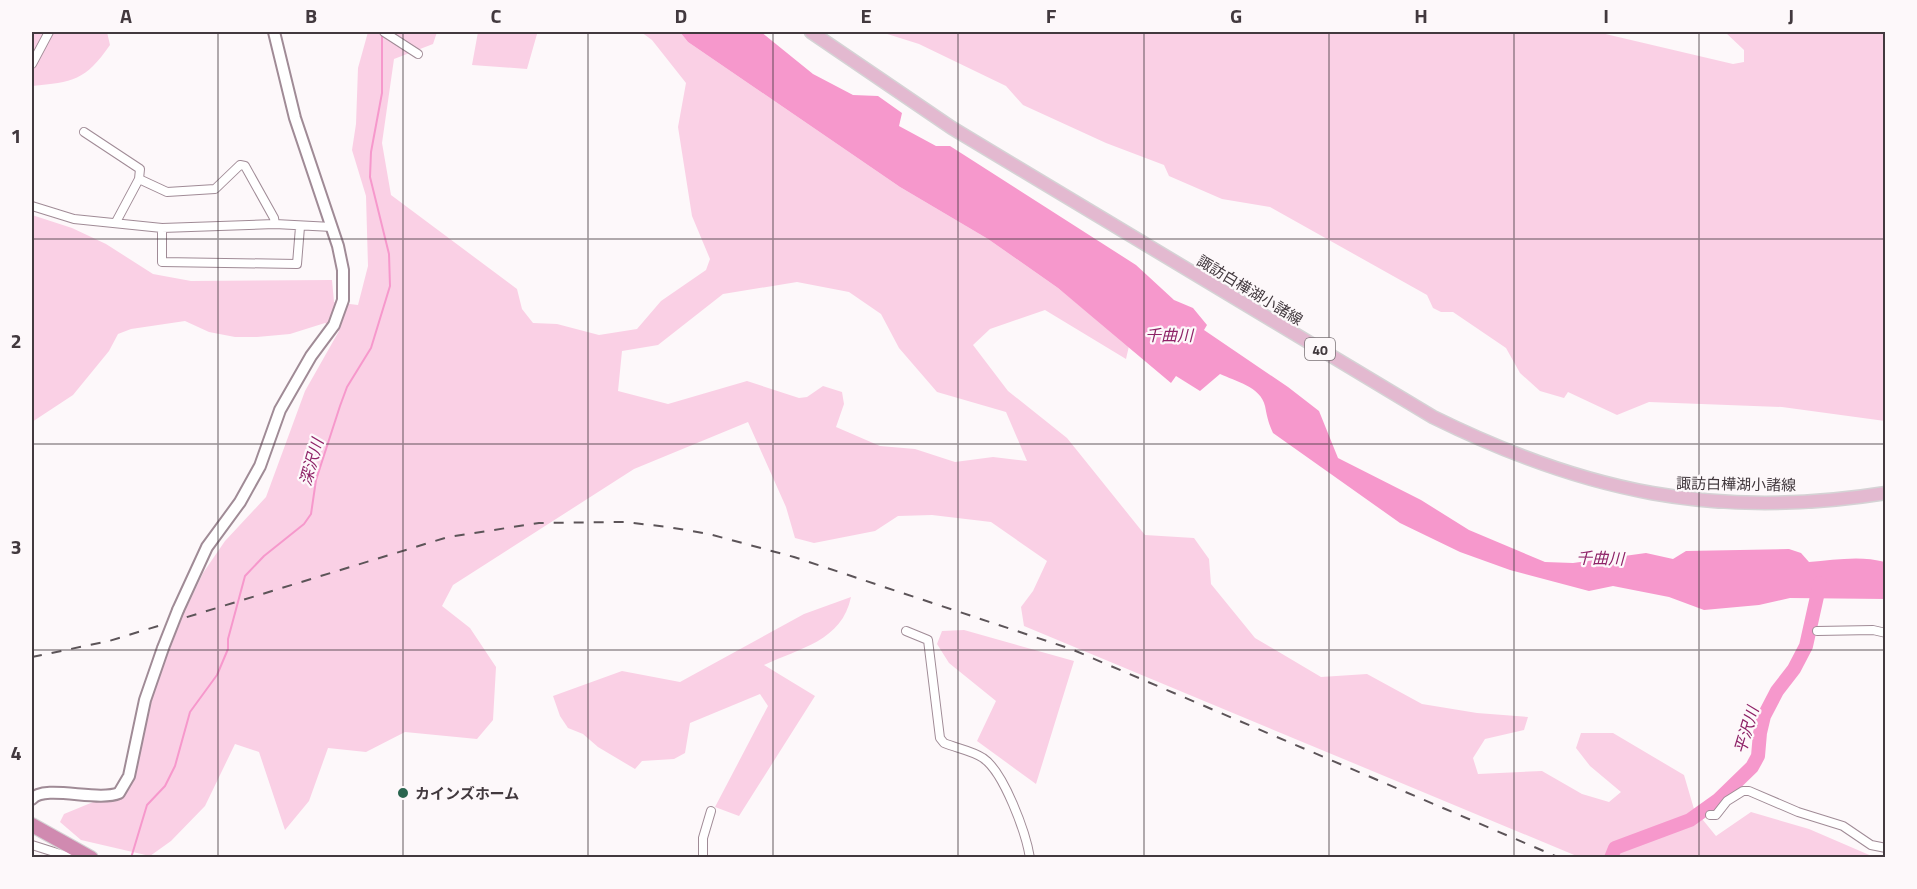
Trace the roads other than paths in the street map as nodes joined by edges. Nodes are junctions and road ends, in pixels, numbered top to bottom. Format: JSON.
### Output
{"nodes":[{"id":1,"x":49,"y":32,"type":"edge"},
{"id":2,"x":274,"y":32,"type":"edge"},
{"id":3,"x":384,"y":32,"type":"edge"},
{"id":4,"x":811,"y":32,"type":"edge"},
{"id":5,"x":418,"y":54,"type":"dead end"},
{"id":6,"x":32,"y":64,"type":"edge"},
{"id":7,"x":84,"y":132,"type":"dead end"},
{"id":8,"x":139,"y":180,"type":"junction"},
{"id":9,"x":32,"y":206,"type":"edge"},
{"id":10,"x":116,"y":222,"type":"junction"},
{"id":11,"x":275,"y":224,"type":"junction"},
{"id":12,"x":300,"y":226,"type":"junction"},
{"id":13,"x":332,"y":227,"type":"junction"},
{"id":14,"x":162,"y":228,"type":"junction"},
{"id":15,"x":1886,"y":493,"type":"edge"},
{"id":16,"x":906,"y":631,"type":"dead end"},
{"id":17,"x":1817,"y":631,"type":"dead end"},
{"id":18,"x":1886,"y":633,"type":"edge"},
{"id":19,"x":32,"y":799,"type":"edge"},
{"id":20,"x":711,"y":811,"type":"dead end"},
{"id":21,"x":1710,"y":815,"type":"dead end"},
{"id":22,"x":32,"y":825,"type":"edge"},
{"id":23,"x":32,"y":845,"type":"edge"},
{"id":24,"x":1886,"y":848,"type":"edge"},
{"id":25,"x":71,"y":858,"type":"edge"},
{"id":26,"x":92,"y":858,"type":"edge"},
{"id":27,"x":703,"y":858,"type":"edge"},
{"id":28,"x":1030,"y":858,"type":"edge"}],
"edges":[{"from":1,"to":6,"type":"street"},
{"from":2,"to":13,"type":"street"},
{"from":3,"to":5,"type":"street"},
{"from":4,"to":15,"type":"main road","name":"諏訪白樺湖小諸線","number":"40"},
{"from":7,"to":8,"type":"street"},
{"from":8,"to":10,"type":"street"},
{"from":8,"to":11,"type":"street"},
{"from":9,"to":10,"type":"street"},
{"from":10,"to":14,"type":"street"},
{"from":11,"to":12,"type":"street"},
{"from":11,"to":14,"type":"street"},
{"from":12,"to":13,"type":"street"},
{"from":12,"to":14,"type":"street"},
{"from":13,"to":19,"type":"street","bridge":true},
{"from":16,"to":28,"type":"street"},
{"from":17,"to":18,"type":"street"},
{"from":20,"to":27,"type":"street"},
{"from":21,"to":24,"type":"street"},
{"from":22,"to":26,"type":"highway"},
{"from":23,"to":25,"type":"street"}]}
